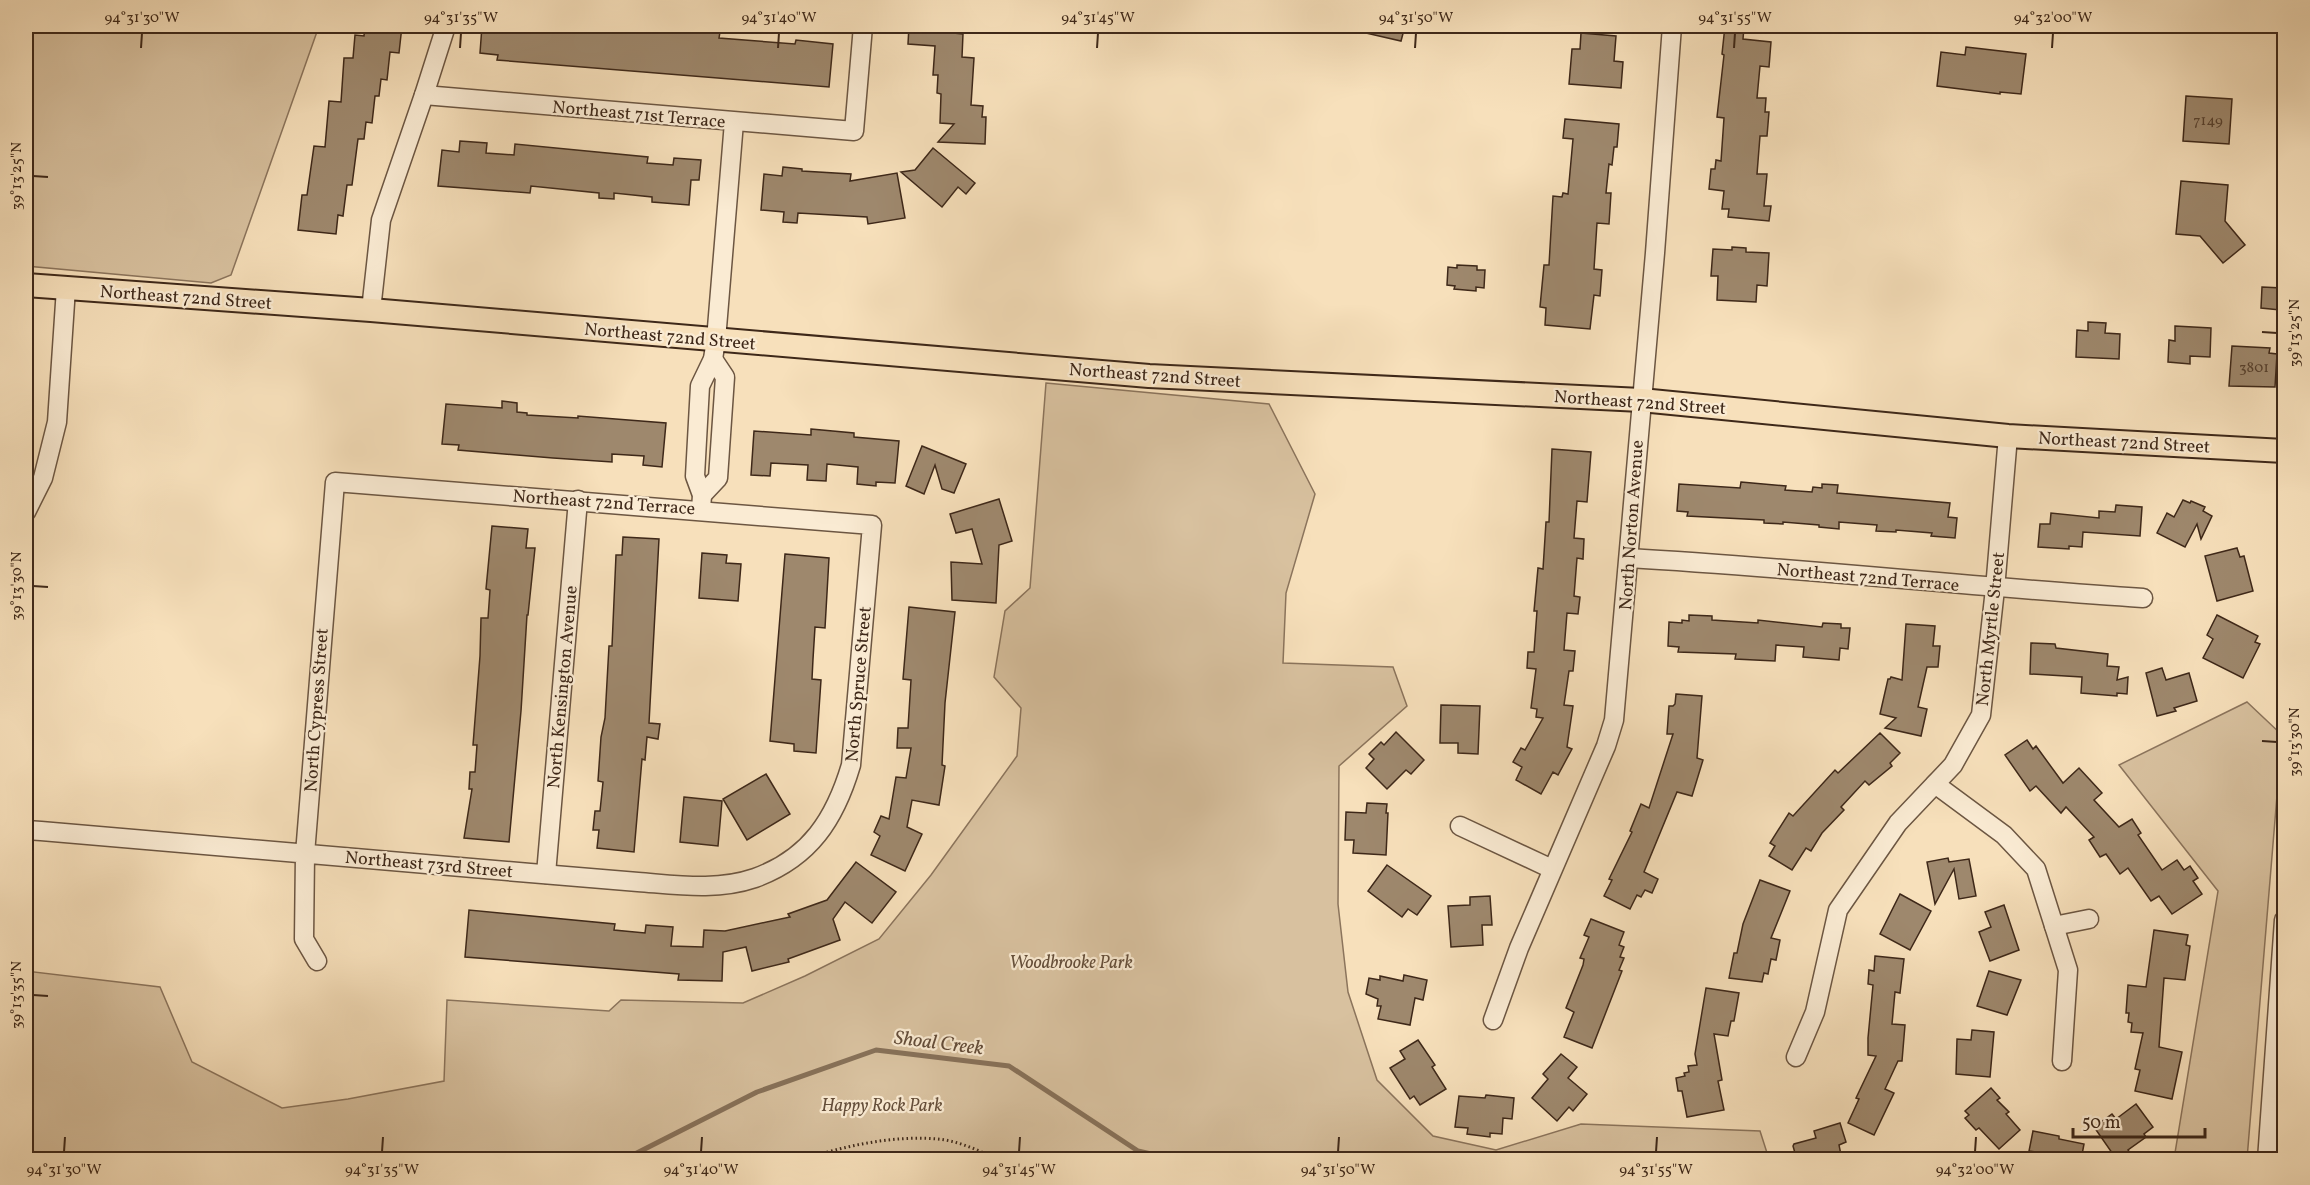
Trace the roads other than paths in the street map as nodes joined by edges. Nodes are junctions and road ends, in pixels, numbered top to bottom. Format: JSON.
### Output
{"nodes":[{"id":1,"x":446,"y":26,"type":"edge"},
{"id":2,"x":863,"y":26,"type":"edge"},
{"id":3,"x":1672,"y":26,"type":"edge"},
{"id":4,"x":424,"y":95,"type":"junction"},
{"id":5,"x":734,"y":122,"type":"junction"},
{"id":6,"x":26,"y":285,"type":"edge"},
{"id":7,"x":66,"y":288,"type":"junction"},
{"id":8,"x":371,"y":310,"type":"junction"},
{"id":9,"x":715,"y":349,"type":"junction"},
{"id":10,"x":1641,"y":400,"type":"junction"},
{"id":11,"x":2008,"y":436,"type":"junction"},
{"id":12,"x":2284,"y":451,"type":"edge"},
{"id":13,"x":334,"y":482,"type":"joint"},
{"id":14,"x":578,"y":500,"type":"junction"},
{"id":15,"x":702,"y":503,"type":"junction"},
{"id":16,"x":26,"y":512,"type":"edge"},
{"id":17,"x":872,"y":525,"type":"joint"},
{"id":18,"x":1629,"y":558,"type":"junction"},
{"id":19,"x":1995,"y":589,"type":"junction"},
{"id":20,"x":2143,"y":598,"type":"dead end"},
{"id":21,"x":1935,"y":784,"type":"junction"},
{"id":22,"x":1460,"y":826,"type":"dead end"},
{"id":23,"x":26,"y":830,"type":"edge"},
{"id":24,"x":818,"y":835,"type":"joint"},
{"id":25,"x":305,"y":854,"type":"junction"},
{"id":26,"x":1552,"y":869,"type":"junction"},
{"id":27,"x":546,"y":874,"type":"junction"},
{"id":28,"x":2089,"y":920,"type":"dead end"},
{"id":29,"x":2284,"y":920,"type":"edge"},
{"id":30,"x":2054,"y":926,"type":"junction"},
{"id":31,"x":317,"y":961,"type":"dead end"},
{"id":32,"x":1493,"y":1020,"type":"dead end"},
{"id":33,"x":1796,"y":1057,"type":"dead end"},
{"id":34,"x":2062,"y":1061,"type":"dead end"},
{"id":35,"x":2267,"y":1160,"type":"edge"}],
"edges":[{"from":1,"to":4,"type":"street"},
{"from":2,"to":5,"type":"street","name":"Northeast 71st Terrace"},
{"from":3,"to":10,"type":"street","name":"North Norton Avenue"},
{"from":4,"to":5,"type":"street","name":"Northeast 71st Terrace"},
{"from":4,"to":8,"type":"street"},
{"from":5,"to":9,"type":"street"},
{"from":6,"to":7,"type":"main road","name":"Northeast 72nd Street"},
{"from":7,"to":8,"type":"main road","name":"Northeast 72nd Street"},
{"from":7,"to":16,"type":"street"},
{"from":8,"to":9,"type":"main road","name":"Northeast 72nd Street"},
{"from":9,"to":10,"type":"main road","name":"Northeast 72nd Street"},
{"from":9,"to":15,"type":"street"},
{"from":10,"to":11,"type":"main road","name":"Northeast 72nd Street"},
{"from":10,"to":18,"type":"street","name":"North Norton Avenue"},
{"from":11,"to":12,"type":"main road","name":"Northeast 72nd Street"},
{"from":11,"to":19,"type":"street","name":"North Myrtle Street"},
{"from":13,"to":14,"type":"street","name":"Northeast 72nd Terrace"},
{"from":13,"to":25,"type":"street","name":"North Cypress Street"},
{"from":14,"to":15,"type":"street","name":"Northeast 72nd Terrace"},
{"from":14,"to":27,"type":"street","name":"North Kensington Avenue"},
{"from":15,"to":17,"type":"street","name":"Northeast 72nd Terrace"},
{"from":17,"to":24,"type":"street","name":"North Spruce Street"},
{"from":18,"to":19,"type":"street","name":"Northeast 72nd Terrace"},
{"from":18,"to":26,"type":"street","name":"North Norton Avenue"},
{"from":19,"to":20,"type":"street","name":"Northeast 72nd Terrace"},
{"from":19,"to":21,"type":"street","name":"North Myrtle Street"},
{"from":21,"to":30,"type":"street"},
{"from":21,"to":33,"type":"street","name":"North Myrtle Street"},
{"from":22,"to":26,"type":"street"},
{"from":23,"to":25,"type":"street","name":"Northeast 73rd Street"},
{"from":24,"to":27,"type":"street","name":"Northeast 73rd Street"},
{"from":25,"to":27,"type":"street","name":"Northeast 73rd Street"},
{"from":25,"to":31,"type":"street","name":"North Cypress Street"},
{"from":26,"to":32,"type":"street","name":"North Norton Avenue"},
{"from":28,"to":30,"type":"street"},
{"from":29,"to":35,"type":"street"},
{"from":30,"to":34,"type":"street"}]}
